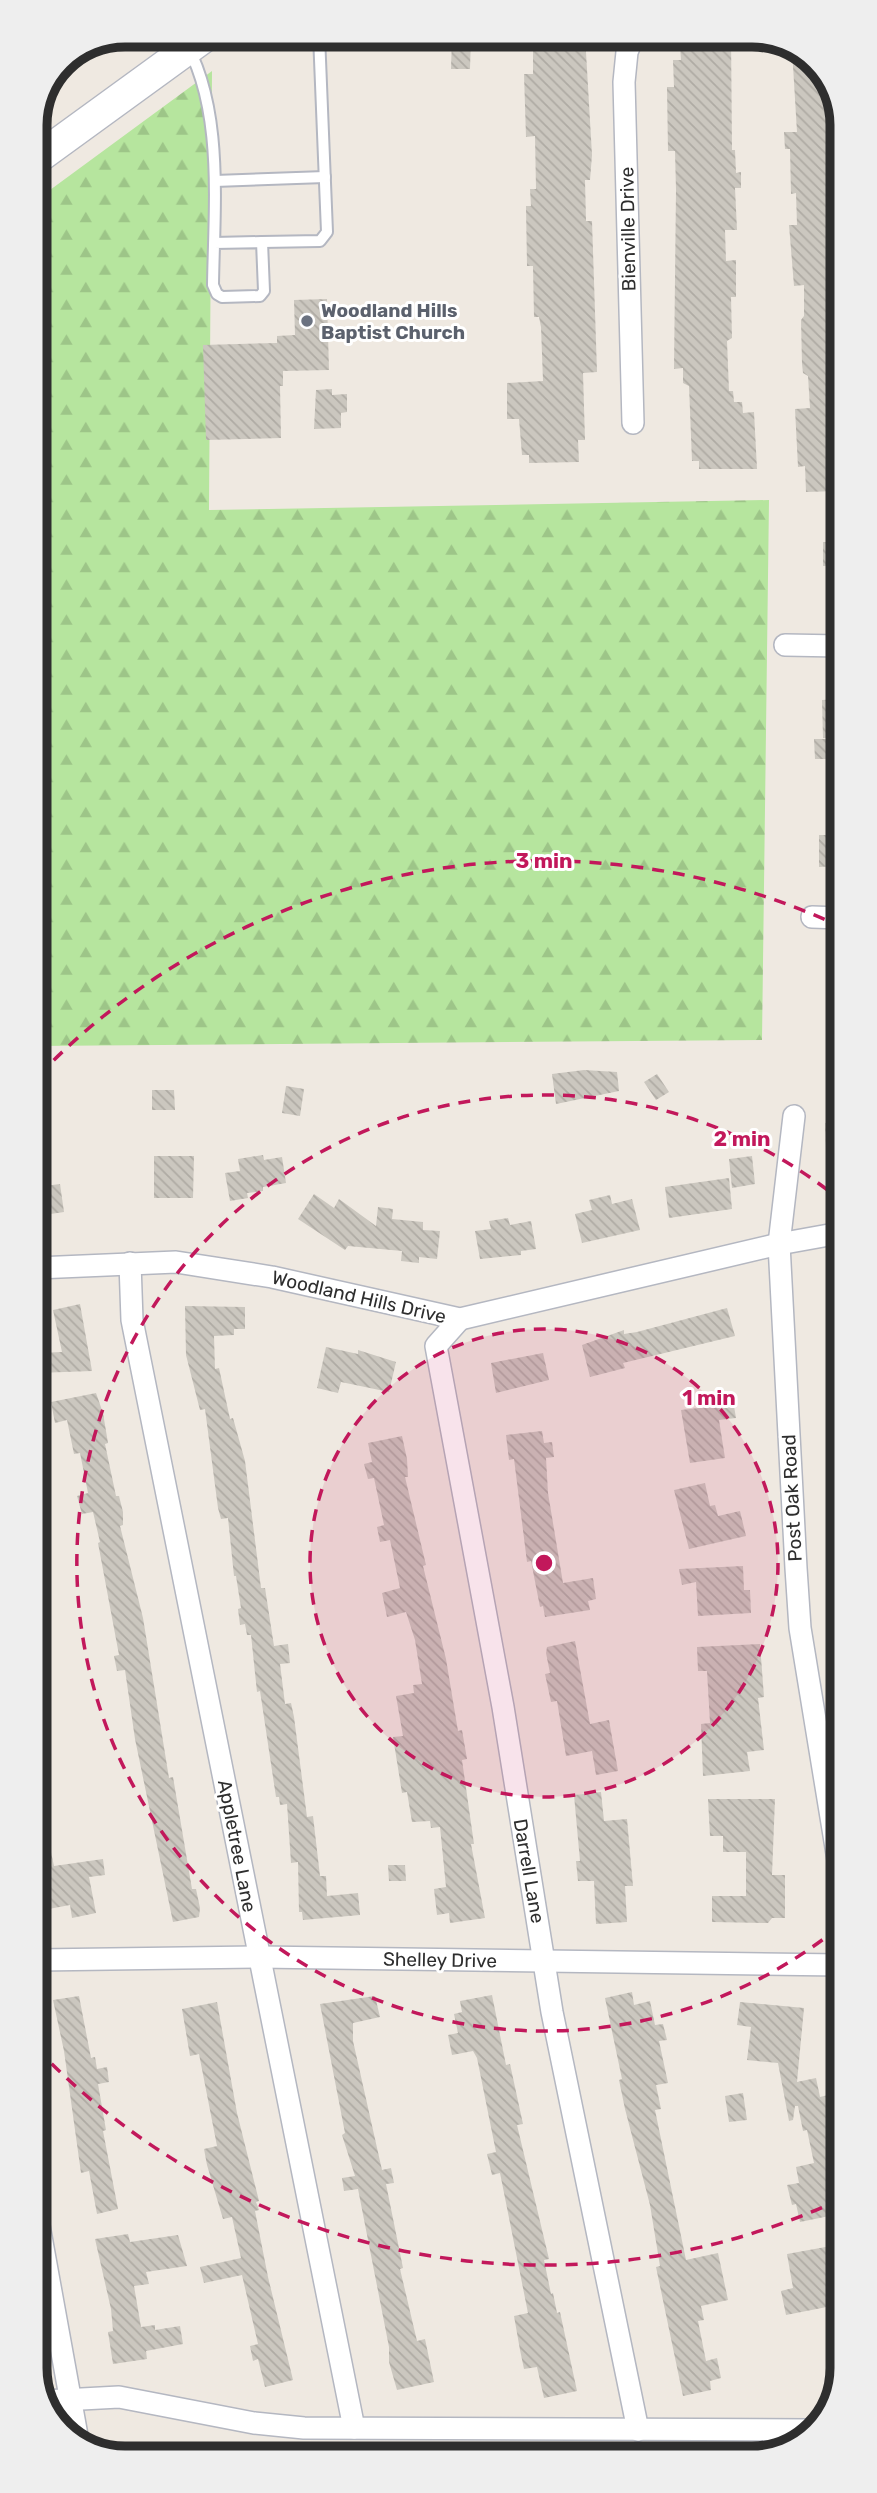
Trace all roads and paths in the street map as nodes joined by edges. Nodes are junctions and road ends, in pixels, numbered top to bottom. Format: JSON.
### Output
{"nodes":[{"id":1,"x":182,"y":47,"type":"edge"},
{"id":2,"x":194,"y":47,"type":"edge"},
{"id":3,"x":320,"y":47,"type":"edge"},
{"id":4,"x":629,"y":47,"type":"edge"},
{"id":5,"x":47,"y":151,"type":"edge"},
{"id":6,"x":325,"y":177,"type":"junction"},
{"id":7,"x":215,"y":181,"type":"junction"},
{"id":8,"x":262,"y":242,"type":"junction"},
{"id":9,"x":214,"y":243,"type":"junction"},
{"id":10,"x":633,"y":423,"type":"dead end"},
{"id":11,"x":785,"y":645,"type":"dead end"},
{"id":12,"x":830,"y":646,"type":"edge"},
{"id":13,"x":812,"y":917,"type":"dead end"},
{"id":14,"x":830,"y":918,"type":"edge"},
{"id":15,"x":794,"y":1116,"type":"dead end"},
{"id":16,"x":830,"y":1235,"type":"edge"},
{"id":17,"x":779,"y":1244,"type":"junction"},
{"id":18,"x":130,"y":1263,"type":"junction"},
{"id":19,"x":47,"y":1267,"type":"edge"},
{"id":20,"x":460,"y":1319,"type":"junction"},
{"id":21,"x":830,"y":1811,"type":"edge"},
{"id":22,"x":259,"y":1957,"type":"junction"},
{"id":23,"x":47,"y":1960,"type":"edge"},
{"id":24,"x":545,"y":1961,"type":"junction"},
{"id":25,"x":830,"y":1965,"type":"edge"},
{"id":26,"x":47,"y":2271,"type":"edge"},
{"id":27,"x":55,"y":2400,"type":"edge"},
{"id":28,"x":70,"y":2401,"type":"junction"},
{"id":29,"x":75,"y":2427,"type":"edge"},
{"id":30,"x":354,"y":2428,"type":"junction"},
{"id":31,"x":638,"y":2430,"type":"junction"},
{"id":32,"x":798,"y":2430,"type":"edge"}],
"edges":[{"from":1,"to":5,"type":"main road"},
{"from":2,"to":7,"type":"lane"},
{"from":3,"to":6,"type":"lane"},
{"from":4,"to":10,"type":"street","name":"Bienville Drive"},
{"from":6,"to":7,"type":"lane"},
{"from":6,"to":8,"type":"lane"},
{"from":7,"to":9,"type":"lane"},
{"from":8,"to":9,"type":"lane"},
{"from":8,"to":9,"type":"lane"},
{"from":11,"to":12,"type":"street"},
{"from":13,"to":14,"type":"street"},
{"from":15,"to":17,"type":"street","name":"Post Oak Road"},
{"from":16,"to":17,"type":"street","name":"Woodland Hills Drive"},
{"from":17,"to":20,"type":"street","name":"Woodland Hills Drive"},
{"from":17,"to":21,"type":"street","name":"Post Oak Road"},
{"from":18,"to":19,"type":"street","name":"Woodland Hills Drive"},
{"from":18,"to":20,"type":"street","name":"Woodland Hills Drive"},
{"from":18,"to":22,"type":"street","name":"Appletree Lane"},
{"from":20,"to":24,"type":"street","name":"Darrell Lane"},
{"from":22,"to":23,"type":"street","name":"Shelley Drive"},
{"from":22,"to":24,"type":"street","name":"Shelley Drive"},
{"from":22,"to":30,"type":"street","name":"Appletree Lane"},
{"from":24,"to":25,"type":"street","name":"Shelley Drive"},
{"from":24,"to":31,"type":"street","name":"Darrell Lane"},
{"from":26,"to":28,"type":"street"},
{"from":27,"to":28,"type":"street"},
{"from":28,"to":29,"type":"street"},
{"from":28,"to":30,"type":"street"},
{"from":30,"to":31,"type":"street"},
{"from":31,"to":32,"type":"street"}]}
